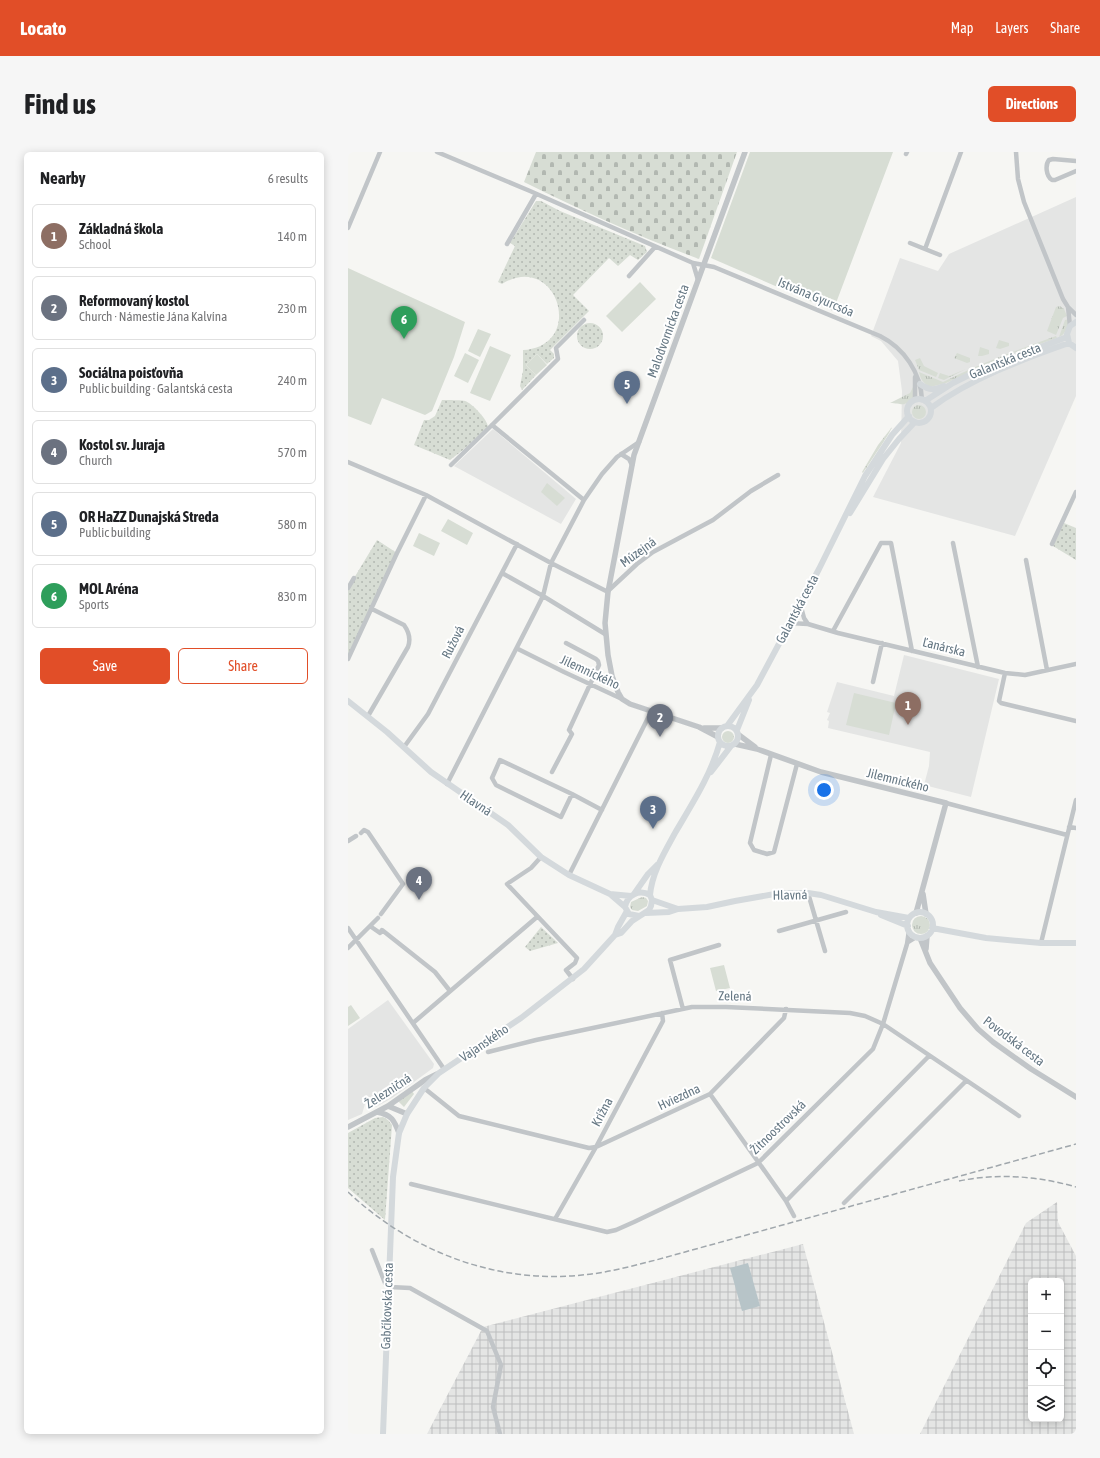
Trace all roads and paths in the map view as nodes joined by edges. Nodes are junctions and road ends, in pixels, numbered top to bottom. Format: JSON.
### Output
{"nodes":[{"id":1,"x":380,"y":152,"type":"edge"},
{"id":2,"x":437,"y":152,"type":"edge"},
{"id":3,"x":745,"y":152,"type":"edge"},
{"id":4,"x":961,"y":152,"type":"edge"},
{"id":5,"x":1016,"y":152,"type":"edge"},
{"id":6,"x":1076,"y":161,"type":"edge"},
{"id":7,"x":1076,"y":171,"type":"edge"},
{"id":8,"x":536,"y":194,"type":"junction"},
{"id":9,"x":348,"y":228,"type":"edge"},
{"id":10,"x":910,"y":243,"type":"dead end"},
{"id":11,"x":507,"y":244,"type":"dead end"},
{"id":12,"x":655,"y":247,"type":"junction"},
{"id":13,"x":925,"y":249,"type":"junction"},
{"id":14,"x":940,"y":255,"type":"dead end"},
{"id":15,"x":693,"y":263,"type":"junction"},
{"id":16,"x":704,"y":265,"type":"junction"},
{"id":17,"x":629,"y":276,"type":"dead end"},
{"id":18,"x":698,"y":280,"type":"junction"},
{"id":19,"x":1068,"y":307,"type":"junction"},
{"id":20,"x":1076,"y":315,"type":"edge"},
{"id":21,"x":584,"y":320,"type":"dead end"},
{"id":22,"x":1073,"y":324,"type":"edge"},
{"id":23,"x":1068,"y":340,"type":"junction"},
{"id":24,"x":1076,"y":348,"type":"edge"},
{"id":25,"x":915,"y":374,"type":"junction"},
{"id":26,"x":953,"y":383,"type":"junction"},
{"id":27,"x":920,"y":384,"type":"junction"},
{"id":28,"x":921,"y":400,"type":"junction"},
{"id":29,"x":930,"y":408,"type":"junction"},
{"id":30,"x":909,"y":416,"type":"junction"},
{"id":31,"x":915,"y":422,"type":"junction"},
{"id":32,"x":492,"y":425,"type":"junction"},
{"id":33,"x":638,"y":442,"type":"junction"},
{"id":34,"x":622,"y":454,"type":"junction"},
{"id":35,"x":348,"y":462,"type":"edge"},
{"id":36,"x":451,"y":465,"type":"dead end"},
{"id":37,"x":632,"y":465,"type":"junction"},
{"id":38,"x":778,"y":475,"type":"dead end"},
{"id":39,"x":1076,"y":492,"type":"edge"},
{"id":40,"x":426,"y":495,"type":"junction"},
{"id":41,"x":584,"y":500,"type":"junction"},
{"id":42,"x":841,"y":526,"type":"junction"},
{"id":43,"x":953,"y":542,"type":"dead end"},
{"id":44,"x":517,"y":544,"type":"junction"},
{"id":45,"x":1052,"y":544,"type":"dead end"},
{"id":46,"x":1026,"y":560,"type":"dead end"},
{"id":47,"x":551,"y":563,"type":"junction"},
{"id":48,"x":502,"y":573,"type":"junction"},
{"id":49,"x":354,"y":578,"type":"dead end"},
{"id":50,"x":348,"y":588,"type":"edge"},
{"id":51,"x":608,"y":591,"type":"junction"},
{"id":52,"x":543,"y":596,"type":"junction"},
{"id":53,"x":800,"y":603,"type":"junction"},
{"id":54,"x":372,"y":609,"type":"junction"},
{"id":55,"x":789,"y":624,"type":"junction"},
{"id":56,"x":808,"y":624,"type":"junction"},
{"id":57,"x":833,"y":631,"type":"junction"},
{"id":58,"x":605,"y":634,"type":"junction"},
{"id":59,"x":566,"y":643,"type":"dead end"},
{"id":60,"x":882,"y":643,"type":"junction"},
{"id":61,"x":518,"y":648,"type":"junction"},
{"id":62,"x":912,"y":651,"type":"junction"},
{"id":63,"x":348,"y":659,"type":"edge"},
{"id":64,"x":1076,"y":664,"type":"edge"},
{"id":65,"x":978,"y":667,"type":"junction"},
{"id":66,"x":1048,"y":670,"type":"junction"},
{"id":67,"x":1004,"y":673,"type":"junction"},
{"id":68,"x":873,"y":682,"type":"dead end"},
{"id":69,"x":590,"y":684,"type":"junction"},
{"id":70,"x":752,"y":692,"type":"junction"},
{"id":71,"x":622,"y":699,"type":"junction"},
{"id":72,"x":348,"y":701,"type":"edge"},
{"id":73,"x":651,"y":712,"type":"junction"},
{"id":74,"x":368,"y":716,"type":"junction"},
{"id":75,"x":1076,"y":721,"type":"edge"},
{"id":76,"x":700,"y":727,"type":"junction"},
{"id":77,"x":724,"y":727,"type":"junction"},
{"id":78,"x":738,"y":732,"type":"junction"},
{"id":79,"x":719,"y":740,"type":"junction"},
{"id":80,"x":733,"y":745,"type":"junction"},
{"id":81,"x":404,"y":748,"type":"junction"},
{"id":82,"x":756,"y":749,"type":"junction"},
{"id":83,"x":771,"y":755,"type":"junction"},
{"id":84,"x":797,"y":764,"type":"junction"},
{"id":85,"x":552,"y":772,"type":"dead end"},
{"id":86,"x":705,"y":779,"type":"junction"},
{"id":87,"x":447,"y":784,"type":"junction"},
{"id":88,"x":572,"y":794,"type":"junction"},
{"id":89,"x":1076,"y":800,"type":"edge"},
{"id":90,"x":946,"y":804,"type":"junction"},
{"id":91,"x":602,"y":810,"type":"junction"},
{"id":92,"x":1069,"y":827,"type":"junction"},
{"id":93,"x":1076,"y":828,"type":"edge"},
{"id":94,"x":361,"y":833,"type":"dead end"},
{"id":95,"x":1067,"y":835,"type":"junction"},
{"id":96,"x":356,"y":836,"type":"dead end"},
{"id":97,"x":348,"y":841,"type":"edge"},
{"id":98,"x":541,"y":857,"type":"junction"},
{"id":99,"x":658,"y":864,"type":"junction"},
{"id":100,"x":569,"y":874,"type":"junction"},
{"id":101,"x":808,"y":893,"type":"junction"},
{"id":102,"x":922,"y":893,"type":"junction"},
{"id":103,"x":610,"y":894,"type":"junction"},
{"id":104,"x":633,"y":895,"type":"junction"},
{"id":105,"x":651,"y":897,"type":"junction"},
{"id":106,"x":626,"y":909,"type":"junction"},
{"id":107,"x":678,"y":909,"type":"junction"},
{"id":108,"x":846,"y":912,"type":"dead end"},
{"id":109,"x":876,"y":912,"type":"junction"},
{"id":110,"x":646,"y":913,"type":"junction"},
{"id":111,"x":916,"y":913,"type":"junction"},
{"id":112,"x":926,"y":914,"type":"junction"},
{"id":113,"x":538,"y":916,"type":"junction"},
{"id":114,"x":639,"y":916,"type":"junction"},
{"id":115,"x":909,"y":918,"type":"junction"},
{"id":116,"x":816,"y":921,"type":"junction"},
{"id":117,"x":370,"y":926,"type":"junction"},
{"id":118,"x":348,"y":928,"type":"edge"},
{"id":119,"x":908,"y":928,"type":"junction"},
{"id":120,"x":932,"y":928,"type":"junction"},
{"id":121,"x":779,"y":931,"type":"dead end"},
{"id":122,"x":615,"y":935,"type":"junction"},
{"id":123,"x":921,"y":937,"type":"junction"},
{"id":124,"x":356,"y":941,"type":"junction"},
{"id":125,"x":908,"y":942,"type":"junction"},
{"id":126,"x":1041,"y":943,"type":"junction"},
{"id":127,"x":1076,"y":943,"type":"edge"},
{"id":128,"x":719,"y":945,"type":"dead end"},
{"id":129,"x":348,"y":948,"type":"edge"},
{"id":130,"x":825,"y":951,"type":"dead end"},
{"id":131,"x":573,"y":979,"type":"junction"},
{"id":132,"x":450,"y":991,"type":"junction"},
{"id":133,"x":683,"y":1009,"type":"junction"},
{"id":134,"x":786,"y":1009,"type":"junction"},
{"id":135,"x":662,"y":1013,"type":"junction"},
{"id":136,"x":413,"y":1023,"type":"junction"},
{"id":137,"x":883,"y":1024,"type":"junction"},
{"id":138,"x":488,"y":1052,"type":"dead end"},
{"id":139,"x":929,"y":1056,"type":"junction"},
{"id":140,"x":441,"y":1071,"type":"junction"},
{"id":141,"x":966,"y":1081,"type":"junction"},
{"id":142,"x":424,"y":1088,"type":"junction"},
{"id":143,"x":710,"y":1094,"type":"junction"},
{"id":144,"x":1076,"y":1097,"type":"edge"},
{"id":145,"x":388,"y":1106,"type":"junction"},
{"id":146,"x":377,"y":1112,"type":"junction"},
{"id":147,"x":407,"y":1114,"type":"junction"},
{"id":148,"x":1019,"y":1116,"type":"dead end"},
{"id":149,"x":348,"y":1127,"type":"edge"},
{"id":150,"x":400,"y":1133,"type":"junction"},
{"id":151,"x":596,"y":1148,"type":"junction"},
{"id":152,"x":758,"y":1163,"type":"junction"},
{"id":153,"x":393,"y":1177,"type":"joint"},
{"id":154,"x":411,"y":1184,"type":"dead end"},
{"id":155,"x":786,"y":1201,"type":"junction"},
{"id":156,"x":844,"y":1203,"type":"dead end"},
{"id":157,"x":794,"y":1216,"type":"dead end"},
{"id":158,"x":555,"y":1219,"type":"junction"},
{"id":159,"x":372,"y":1250,"type":"dead end"},
{"id":160,"x":383,"y":1434,"type":"edge"},
{"id":161,"x":500,"y":1434,"type":"edge"}],
"edges":[{"from":1,"to":9,"type":"street"},
{"from":2,"to":8,"type":"street","name":"Istvána Gyurcsóa"},
{"from":3,"to":16,"type":"street","name":"Malodvornícka cesta"},
{"from":4,"to":13,"type":"street"},
{"from":5,"to":19,"type":"street"},
{"from":6,"to":7,"type":"street"},
{"from":8,"to":11,"type":"street"},
{"from":8,"to":12,"type":"street","name":"Istvána Gyurcsóa"},
{"from":10,"to":13,"type":"street"},
{"from":12,"to":15,"type":"street","name":"Istvána Gyurcsóa"},
{"from":12,"to":17,"type":"street"},
{"from":13,"to":14,"type":"street"},
{"from":15,"to":16,"type":"street","name":"Istvána Gyurcsóa"},
{"from":15,"to":18,"type":"street"},
{"from":16,"to":18,"type":"street","name":"Malodvornícka cesta"},
{"from":16,"to":25,"type":"street","name":"Istvána Gyurcsóa"},
{"from":18,"to":33,"type":"street","name":"Malodvornícka cesta"},
{"from":19,"to":20,"type":"street"},
{"from":19,"to":22,"type":"street"},
{"from":21,"to":32,"type":"street"},
{"from":22,"to":23,"type":"main road"},
{"from":23,"to":24,"type":"main road"},
{"from":23,"to":26,"type":"main road","name":"Galantská cesta"},
{"from":23,"to":29,"type":"main road","name":"Galantská cesta"},
{"from":25,"to":27,"type":"street","name":"Istvána Gyurcsóa"},
{"from":25,"to":28,"type":"street","name":"Istvána Gyurcsóa"},
{"from":26,"to":27,"type":"main road"},
{"from":26,"to":28,"type":"main road","name":"Galantská cesta"},
{"from":27,"to":28,"type":"street","name":"Istvána Gyurcsóa"},
{"from":28,"to":29,"type":"main road"},
{"from":28,"to":30,"type":"main road","name":"Galantská cesta"},
{"from":29,"to":31,"type":"main road","name":"Galantská cesta"},
{"from":30,"to":31,"type":"main road"},
{"from":30,"to":42,"type":"main road","name":"Galantská cesta"},
{"from":31,"to":42,"type":"main road","name":"Galantská cesta"},
{"from":32,"to":36,"type":"street"},
{"from":32,"to":41,"type":"street"},
{"from":33,"to":34,"type":"street"},
{"from":33,"to":37,"type":"street","name":"Malodvornícka cesta"},
{"from":34,"to":37,"type":"street"},
{"from":34,"to":41,"type":"street"},
{"from":35,"to":40,"type":"street"},
{"from":37,"to":51,"type":"street","name":"Malodvornícka cesta"},
{"from":38,"to":51,"type":"street","name":"Múzejná"},
{"from":39,"to":45,"type":"street"},
{"from":40,"to":44,"type":"street"},
{"from":40,"to":54,"type":"street"},
{"from":41,"to":47,"type":"street"},
{"from":42,"to":53,"type":"main road","name":"Galantská cesta"},
{"from":43,"to":65,"type":"street"},
{"from":44,"to":47,"type":"street"},
{"from":44,"to":48,"type":"street","name":"Ružová"},
{"from":46,"to":66,"type":"street"},
{"from":47,"to":51,"type":"street"},
{"from":47,"to":52,"type":"street"},
{"from":48,"to":52,"type":"street"},
{"from":48,"to":81,"type":"street","name":"Ružová"},
{"from":49,"to":50,"type":"street"},
{"from":51,"to":58,"type":"street"},
{"from":52,"to":58,"type":"street"},
{"from":52,"to":61,"type":"street"},
{"from":53,"to":55,"type":"main road","name":"Galantská cesta"},
{"from":53,"to":56,"type":"street"},
{"from":54,"to":63,"type":"street"},
{"from":54,"to":74,"type":"street"},
{"from":55,"to":56,"type":"street","name":"Ľanárska"},
{"from":55,"to":70,"type":"main road","name":"Galantská cesta"},
{"from":56,"to":57,"type":"street","name":"Ľanárska"},
{"from":57,"to":60,"type":"street","name":"Ľanárska"},
{"from":57,"to":62,"type":"street"},
{"from":58,"to":71,"type":"street"},
{"from":59,"to":69,"type":"street"},
{"from":60,"to":62,"type":"street","name":"Ľanárska"},
{"from":60,"to":68,"type":"street"},
{"from":61,"to":69,"type":"street","name":"Jilemnického"},
{"from":61,"to":87,"type":"street"},
{"from":62,"to":65,"type":"street","name":"Ľanárska"},
{"from":64,"to":66,"type":"street","name":"Ľanárska"},
{"from":65,"to":67,"type":"street","name":"Ľanárska"},
{"from":66,"to":67,"type":"street","name":"Ľanárska"},
{"from":67,"to":75,"type":"street"},
{"from":69,"to":71,"type":"street","name":"Jilemnického"},
{"from":69,"to":85,"type":"street"},
{"from":70,"to":77,"type":"main road","name":"Galantská cesta"},
{"from":70,"to":78,"type":"main road","name":"Galantská cesta"},
{"from":71,"to":73,"type":"street","name":"Jilemnického"},
{"from":72,"to":74,"type":"main road","name":"Hlavná"},
{"from":73,"to":76,"type":"street","name":"Jilemnického"},
{"from":73,"to":91,"type":"street"},
{"from":74,"to":81,"type":"main road","name":"Hlavná"},
{"from":76,"to":77,"type":"street","name":"Jilemnického"},
{"from":76,"to":79,"type":"street","name":"Jilemnického"},
{"from":77,"to":78,"type":"main road"},
{"from":77,"to":79,"type":"main road"},
{"from":78,"to":80,"type":"main road"},
{"from":78,"to":82,"type":"street","name":"Jilemnického"},
{"from":79,"to":80,"type":"main road"},
{"from":79,"to":86,"type":"main road"},
{"from":80,"to":82,"type":"street","name":"Jilemnického"},
{"from":80,"to":86,"type":"main road"},
{"from":81,"to":87,"type":"main road","name":"Hlavná"},
{"from":82,"to":83,"type":"street","name":"Jilemnického"},
{"from":83,"to":84,"type":"street","name":"Jilemnického"},
{"from":83,"to":84,"type":"street"},
{"from":84,"to":90,"type":"street","name":"Jilemnického"},
{"from":86,"to":99,"type":"main road"},
{"from":87,"to":98,"type":"main road","name":"Hlavná"},
{"from":88,"to":88,"type":"street"},
{"from":88,"to":91,"type":"street"},
{"from":89,"to":92,"type":"street"},
{"from":90,"to":95,"type":"street"},
{"from":90,"to":102,"type":"street"},
{"from":91,"to":100,"type":"street"},
{"from":92,"to":93,"type":"street"},
{"from":92,"to":95,"type":"street"},
{"from":94,"to":117,"type":"street"},
{"from":95,"to":126,"type":"street"},
{"from":96,"to":97,"type":"street"},
{"from":98,"to":100,"type":"main road","name":"Hlavná"},
{"from":98,"to":113,"type":"street"},
{"from":99,"to":104,"type":"main road"},
{"from":99,"to":105,"type":"main road"},
{"from":100,"to":103,"type":"main road","name":"Hlavná"},
{"from":101,"to":107,"type":"main road","name":"Hlavná"},
{"from":101,"to":109,"type":"main road","name":"Hlavná"},
{"from":101,"to":116,"type":"street"},
{"from":102,"to":111,"type":"street"},
{"from":102,"to":112,"type":"street"},
{"from":103,"to":104,"type":"main road"},
{"from":103,"to":106,"type":"main road"},
{"from":104,"to":105,"type":"main road"},
{"from":104,"to":106,"type":"main road"},
{"from":105,"to":107,"type":"main road"},
{"from":105,"to":110,"type":"main road"},
{"from":106,"to":114,"type":"main road"},
{"from":106,"to":122,"type":"main road"},
{"from":107,"to":110,"type":"main road","name":"Hlavná"},
{"from":108,"to":116,"type":"street"},
{"from":109,"to":115,"type":"main road","name":"Hlavná"},
{"from":109,"to":119,"type":"main road","name":"Hlavná"},
{"from":110,"to":114,"type":"main road"},
{"from":111,"to":112,"type":"main road"},
{"from":111,"to":115,"type":"main road"},
{"from":112,"to":120,"type":"main road"},
{"from":113,"to":131,"type":"street"},
{"from":113,"to":132,"type":"street"},
{"from":114,"to":122,"type":"main road"},
{"from":115,"to":119,"type":"main road"},
{"from":116,"to":121,"type":"street"},
{"from":116,"to":130,"type":"street"},
{"from":117,"to":124,"type":"street"},
{"from":117,"to":132,"type":"street"},
{"from":118,"to":124,"type":"street"},
{"from":119,"to":123,"type":"main road"},
{"from":119,"to":125,"type":"street","name":"Žitnoostrovská"},
{"from":120,"to":123,"type":"main road"},
{"from":120,"to":126,"type":"main road"},
{"from":122,"to":131,"type":"main road","name":"Vajanského"},
{"from":123,"to":125,"type":"street"},
{"from":123,"to":144,"type":"street","name":"Povodská cesta"},
{"from":124,"to":129,"type":"street"},
{"from":124,"to":136,"type":"street"},
{"from":125,"to":137,"type":"street","name":"Žitnoostrovská"},
{"from":126,"to":127,"type":"main road"},
{"from":128,"to":133,"type":"street"},
{"from":131,"to":140,"type":"main road","name":"Vajanského"},
{"from":132,"to":136,"type":"street"},
{"from":133,"to":134,"type":"street","name":"Zelená"},
{"from":133,"to":135,"type":"street","name":"Zelená"},
{"from":134,"to":137,"type":"street","name":"Zelená"},
{"from":134,"to":143,"type":"street","name":"Hviezdna"},
{"from":135,"to":138,"type":"street","name":"Zelená"},
{"from":135,"to":151,"type":"street","name":"Krížna"},
{"from":136,"to":140,"type":"street"},
{"from":137,"to":139,"type":"street","name":"Zelená"},
{"from":137,"to":152,"type":"street","name":"Žitnoostrovská"},
{"from":139,"to":141,"type":"street","name":"Zelená"},
{"from":139,"to":155,"type":"street"},
{"from":140,"to":142,"type":"main road","name":"Vajanského"},
{"from":140,"to":145,"type":"street","name":"Železničná"},
{"from":141,"to":148,"type":"street","name":"Zelená"},
{"from":141,"to":156,"type":"street"},
{"from":142,"to":147,"type":"main road","name":"Vajanského"},
{"from":142,"to":151,"type":"street"},
{"from":143,"to":151,"type":"street","name":"Hviezdna"},
{"from":143,"to":152,"type":"street"},
{"from":145,"to":146,"type":"street","name":"Železničná"},
{"from":145,"to":147,"type":"street"},
{"from":146,"to":149,"type":"street","name":"Železničná"},
{"from":146,"to":150,"type":"street"},
{"from":147,"to":150,"type":"main road","name":"Vajanského"},
{"from":150,"to":153,"type":"main road","name":"Vajanského"},
{"from":151,"to":158,"type":"street","name":"Krížna"},
{"from":152,"to":155,"type":"street"},
{"from":152,"to":158,"type":"street","name":"Žitnoostrovská"},
{"from":153,"to":160,"type":"main road","name":"Gabčíkovská cesta"},
{"from":154,"to":158,"type":"street","name":"Žitnoostrovská"},
{"from":155,"to":157,"type":"street"},
{"from":159,"to":161,"type":"street"}]}
